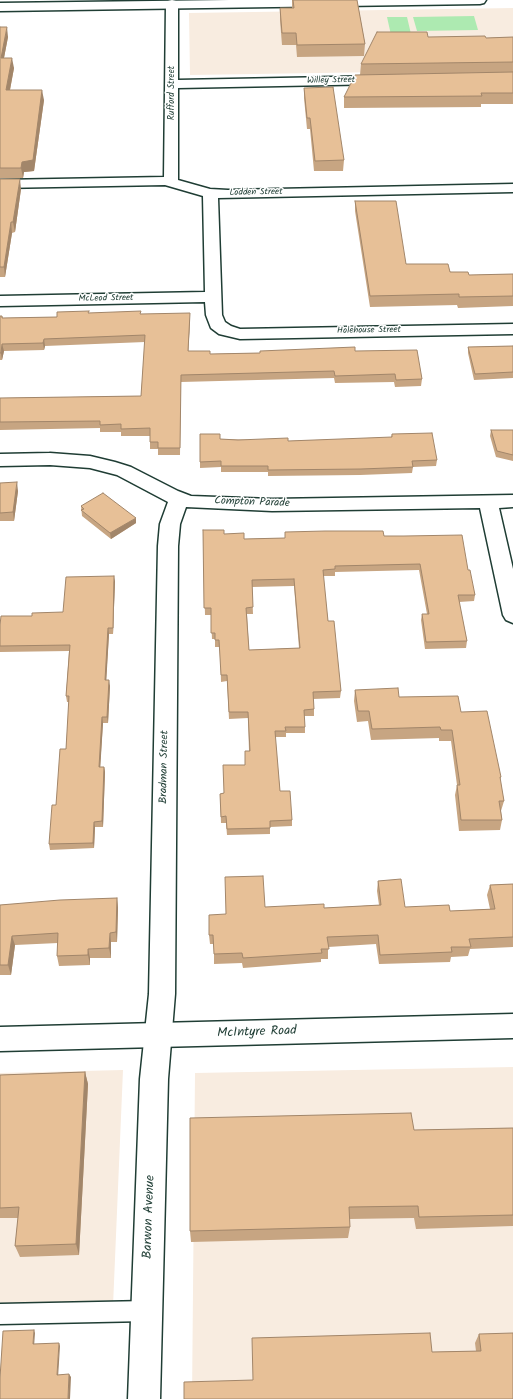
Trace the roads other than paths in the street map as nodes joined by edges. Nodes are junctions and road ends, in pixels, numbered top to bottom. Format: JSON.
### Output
{"nodes":[{"id":1,"x":431,"y":0,"type":"edge"},
{"id":2,"x":480,"y":0,"type":"edge"},
{"id":3,"x":270,"y":2,"type":"edge"},
{"id":4,"x":172,"y":4,"type":"junction"},
{"id":5,"x":0,"y":7,"type":"edge"},
{"id":6,"x":394,"y":80,"type":"edge"},
{"id":7,"x":172,"y":84,"type":"junction"},
{"id":8,"x":171,"y":182,"type":"junction"},
{"id":9,"x":0,"y":184,"type":"edge"},
{"id":10,"x":513,"y":188,"type":"edge"},
{"id":11,"x":210,"y":193,"type":"junction"},
{"id":12,"x":213,"y":297,"type":"junction"},
{"id":13,"x":0,"y":301,"type":"edge"},
{"id":14,"x":513,"y":329,"type":"edge"},
{"id":15,"x":0,"y":460,"type":"edge"},
{"id":16,"x":179,"y":499,"type":"junction"},
{"id":17,"x":513,"y":501,"type":"edge"},
{"id":18,"x":488,"y":502,"type":"junction"},
{"id":19,"x":513,"y":615,"type":"edge"},
{"id":20,"x":513,"y":1026,"type":"edge"},
{"id":21,"x":157,"y":1036,"type":"junction"},
{"id":22,"x":0,"y":1039,"type":"edge"},
{"id":23,"x":147,"y":1311,"type":"junction"},
{"id":24,"x":0,"y":1314,"type":"edge"},
{"id":25,"x":144,"y":1399,"type":"edge"}],
"edges":[{"from":1,"to":2,"type":"street"},
{"from":1,"to":3,"type":"street"},
{"from":3,"to":4,"type":"street"},
{"from":4,"to":5,"type":"street"},
{"from":4,"to":7,"type":"street","name":"Rufford Street"},
{"from":6,"to":7,"type":"street","name":"Willey Street"},
{"from":7,"to":8,"type":"street","name":"Rufford Street"},
{"from":8,"to":9,"type":"street","name":"Lodden Street"},
{"from":8,"to":11,"type":"street","name":"Lodden Street"},
{"from":10,"to":11,"type":"street","name":"Lodden Street"},
{"from":11,"to":12,"type":"street"},
{"from":12,"to":13,"type":"street","name":"McLeod Street"},
{"from":12,"to":14,"type":"street","name":"Holehouse Street"},
{"from":15,"to":16,"type":"street","name":"Compton Parade"},
{"from":16,"to":18,"type":"street","name":"Compton Parade"},
{"from":16,"to":21,"type":"street","name":"Bradman Street"},
{"from":17,"to":18,"type":"street","name":"Compton Parade"},
{"from":18,"to":19,"type":"street"},
{"from":20,"to":21,"type":"street","name":"McIntyre Road"},
{"from":21,"to":22,"type":"street","name":"McIntyre Road"},
{"from":21,"to":23,"type":"street","name":"Barwon Avenue"},
{"from":23,"to":24,"type":"lane"},
{"from":23,"to":25,"type":"street","name":"Barwon Avenue"}]}
